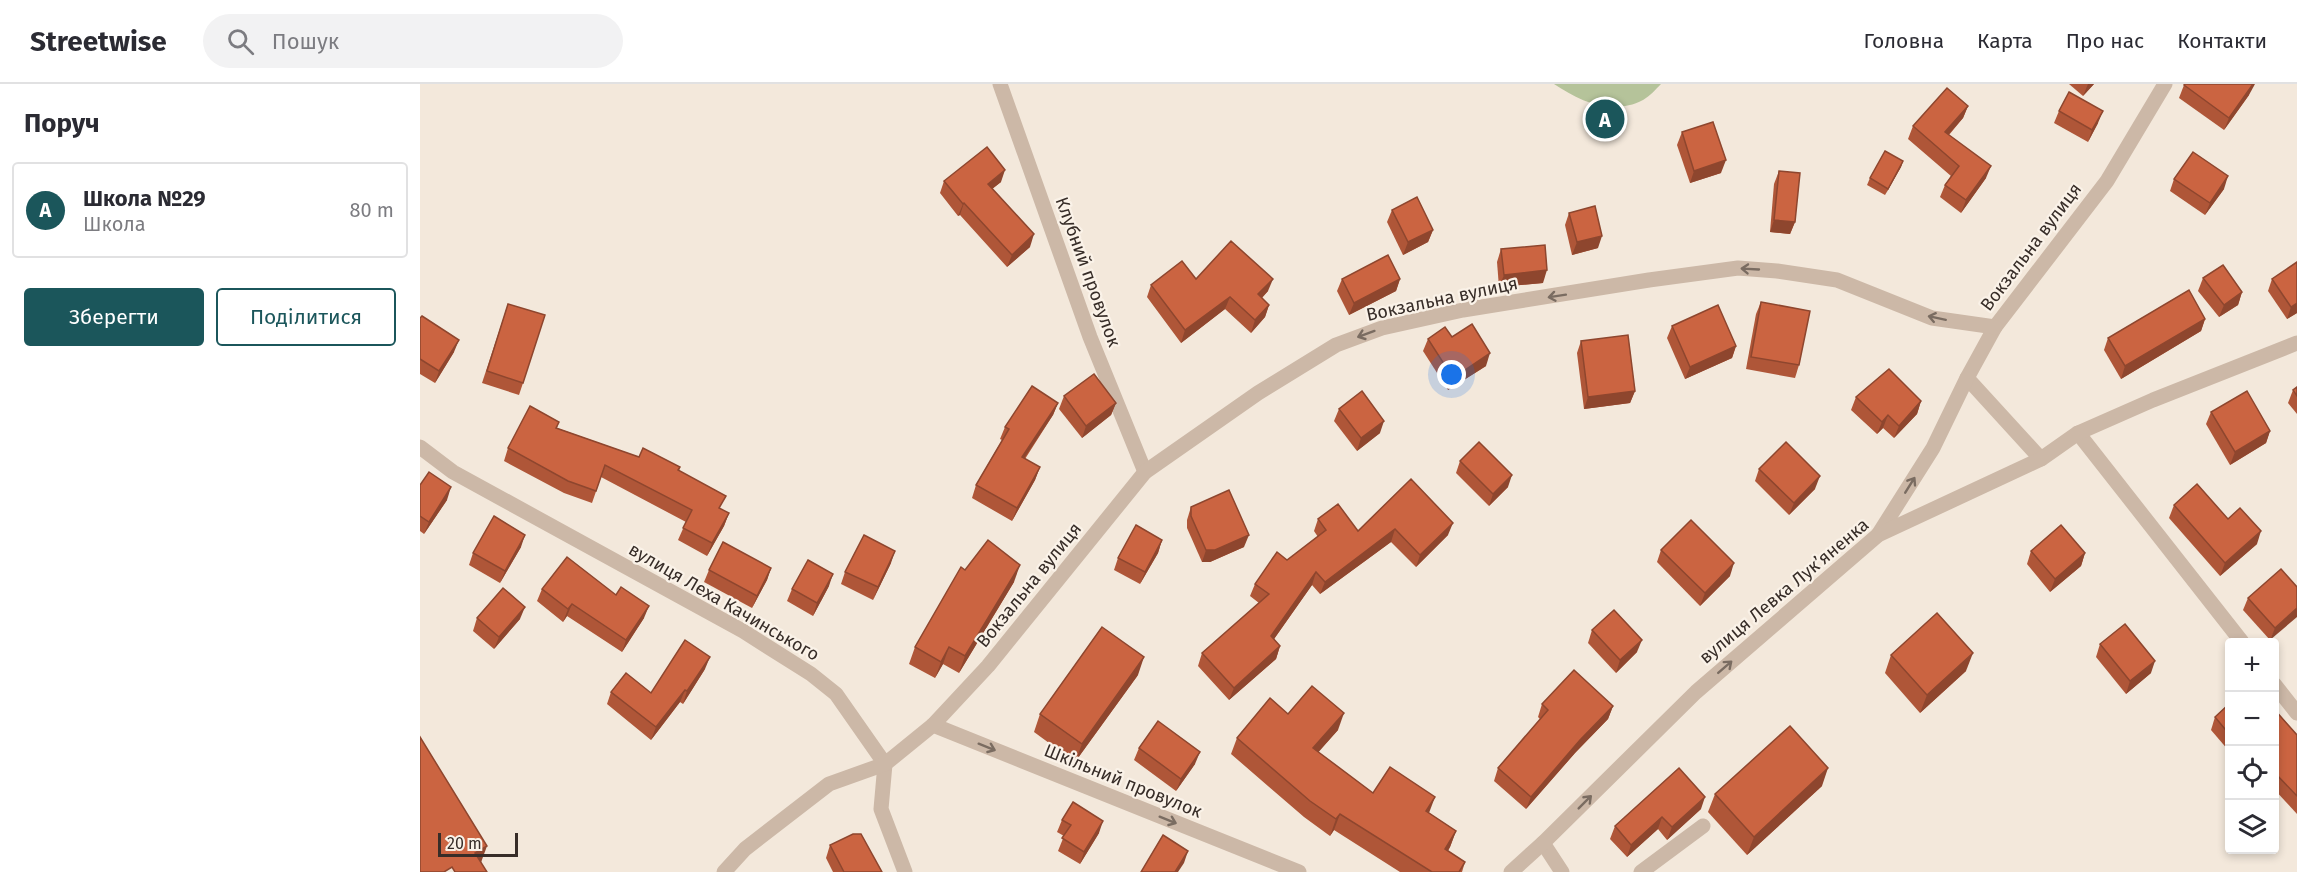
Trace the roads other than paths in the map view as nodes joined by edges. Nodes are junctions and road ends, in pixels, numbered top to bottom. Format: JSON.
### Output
{"nodes":[{"id":1,"x":1000,"y":84,"type":"edge"},
{"id":2,"x":2165,"y":84,"type":"edge"},
{"id":3,"x":1995,"y":327,"type":"junction"},
{"id":4,"x":2297,"y":343,"type":"edge"},
{"id":5,"x":1967,"y":378,"type":"junction"},
{"id":6,"x":2078,"y":433,"type":"junction"},
{"id":7,"x":420,"y":447,"type":"edge"},
{"id":8,"x":2041,"y":459,"type":"junction"},
{"id":9,"x":1145,"y":472,"type":"junction"},
{"id":10,"x":1878,"y":535,"type":"junction"},
{"id":11,"x":2239,"y":638,"type":"edge"},
{"id":12,"x":2279,"y":690,"type":"edge"},
{"id":13,"x":2297,"y":713,"type":"edge"},
{"id":14,"x":933,"y":724,"type":"junction"},
{"id":15,"x":885,"y":764,"type":"junction"},
{"id":16,"x":1703,"y":826,"type":"dead end"},
{"id":17,"x":1543,"y":843,"type":"junction"},
{"id":18,"x":724,"y":872,"type":"edge"},
{"id":19,"x":904,"y":872,"type":"edge"},
{"id":20,"x":1299,"y":872,"type":"edge"},
{"id":21,"x":1511,"y":872,"type":"edge"},
{"id":22,"x":1562,"y":872,"type":"edge"},
{"id":23,"x":1641,"y":872,"type":"edge"}],
"edges":[{"from":1,"to":9,"type":"street","name":"Клубний провулок"},
{"from":2,"to":3,"type":"street","name":"Вокзальна вулиця"},
{"from":3,"to":5,"type":"street"},
{"from":3,"to":9,"type":"street","name":"Вокзальна вулиця","one_way":true},
{"from":4,"to":6,"type":"street","name":"вулиця Левка Лукʼяненка"},
{"from":5,"to":8,"type":"street"},
{"from":10,"to":5,"type":"street","one_way":true},
{"from":6,"to":8,"type":"street","name":"вулиця Левка Лукʼяненка"},
{"from":6,"to":11,"type":"street"},
{"from":7,"to":15,"type":"street","name":"вулиця Леха Качинського"},
{"from":8,"to":10,"type":"street","name":"вулиця Левка Лукʼяненка"},
{"from":9,"to":14,"type":"street","name":"Вокзальна вулиця"},
{"from":17,"to":10,"type":"street","name":"вулиця Левка Лукʼяненка","one_way":true},
{"from":12,"to":13,"type":"street"},
{"from":14,"to":15,"type":"street","name":"Вокзальна вулиця"},
{"from":14,"to":20,"type":"street","name":"Шкільний провулок","one_way":true},
{"from":15,"to":18,"type":"street","name":"Вокзальна вулиця"},
{"from":15,"to":19,"type":"street"},
{"from":16,"to":23,"type":"street"},
{"from":17,"to":21,"type":"street","name":"вулиця Левка Лукʼяненка"},
{"from":17,"to":22,"type":"street"}]}
